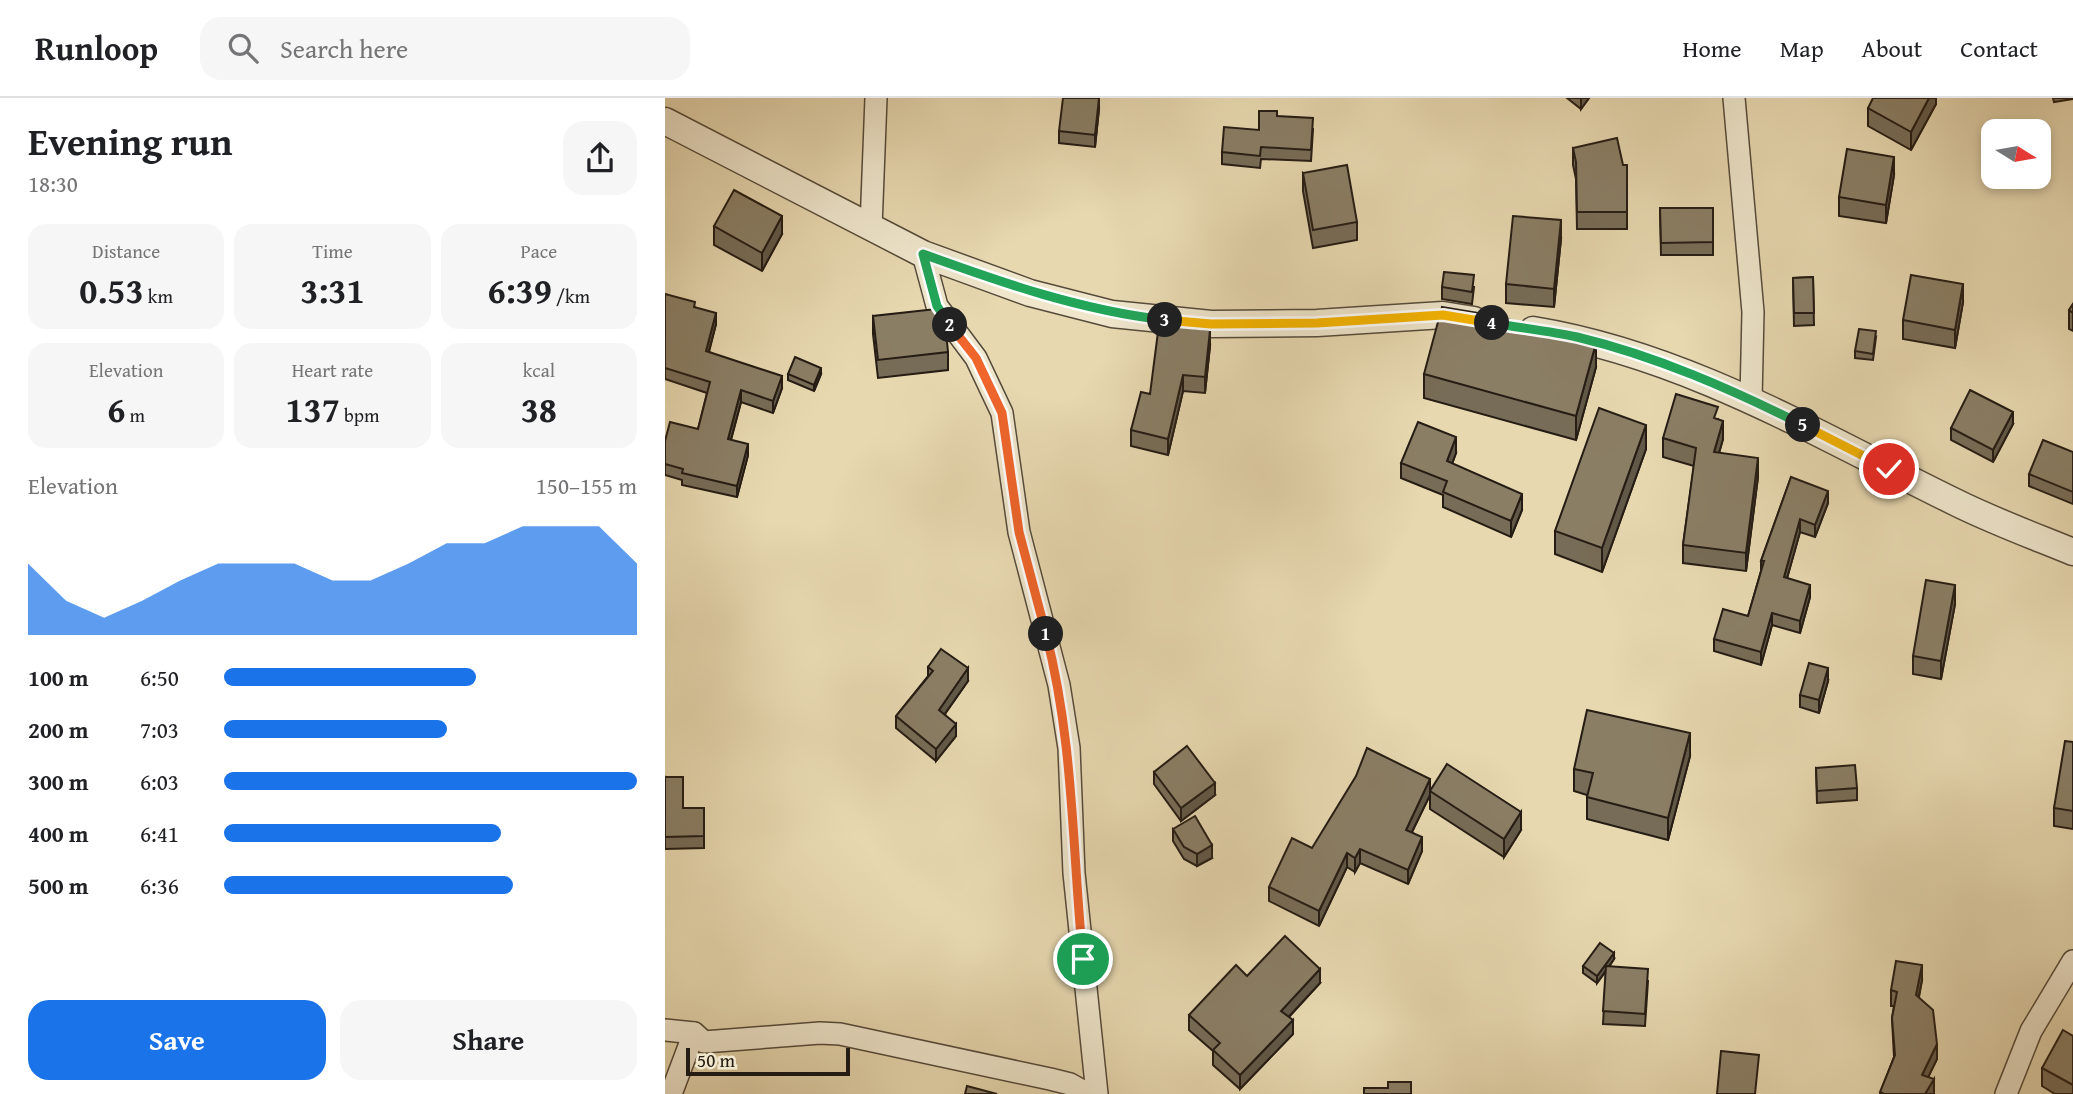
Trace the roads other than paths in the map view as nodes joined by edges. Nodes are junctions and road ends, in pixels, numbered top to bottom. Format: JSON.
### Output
{"nodes":[{"id":1,"x":876,"y":98,"type":"edge"},
{"id":2,"x":1734,"y":98,"type":"edge"},
{"id":3,"x":665,"y":121,"type":"edge"},
{"id":4,"x":871,"y":227,"type":"junction"},
{"id":5,"x":923,"y":254,"type":"junction"},
{"id":6,"x":1751,"y":399,"type":"junction"},
{"id":7,"x":2073,"y":552,"type":"edge"},
{"id":8,"x":2073,"y":961,"type":"edge"},
{"id":9,"x":665,"y":1030,"type":"edge"},
{"id":10,"x":694,"y":1033,"type":"junction"},
{"id":11,"x":671,"y":1094,"type":"edge"},
{"id":12,"x":1088,"y":1094,"type":"edge"},
{"id":13,"x":1097,"y":1094,"type":"edge"},
{"id":14,"x":2006,"y":1094,"type":"edge"}],
"edges":[{"from":1,"to":4,"type":"street"},
{"from":2,"to":6,"type":"street"},
{"from":3,"to":4,"type":"street"},
{"from":4,"to":5,"type":"street"},
{"from":5,"to":6,"type":"street"},
{"from":5,"to":13,"type":"street"},
{"from":6,"to":7,"type":"street"},
{"from":8,"to":14,"type":"street"},
{"from":9,"to":10,"type":"street"},
{"from":10,"to":11,"type":"street"},
{"from":10,"to":12,"type":"street"}]}
